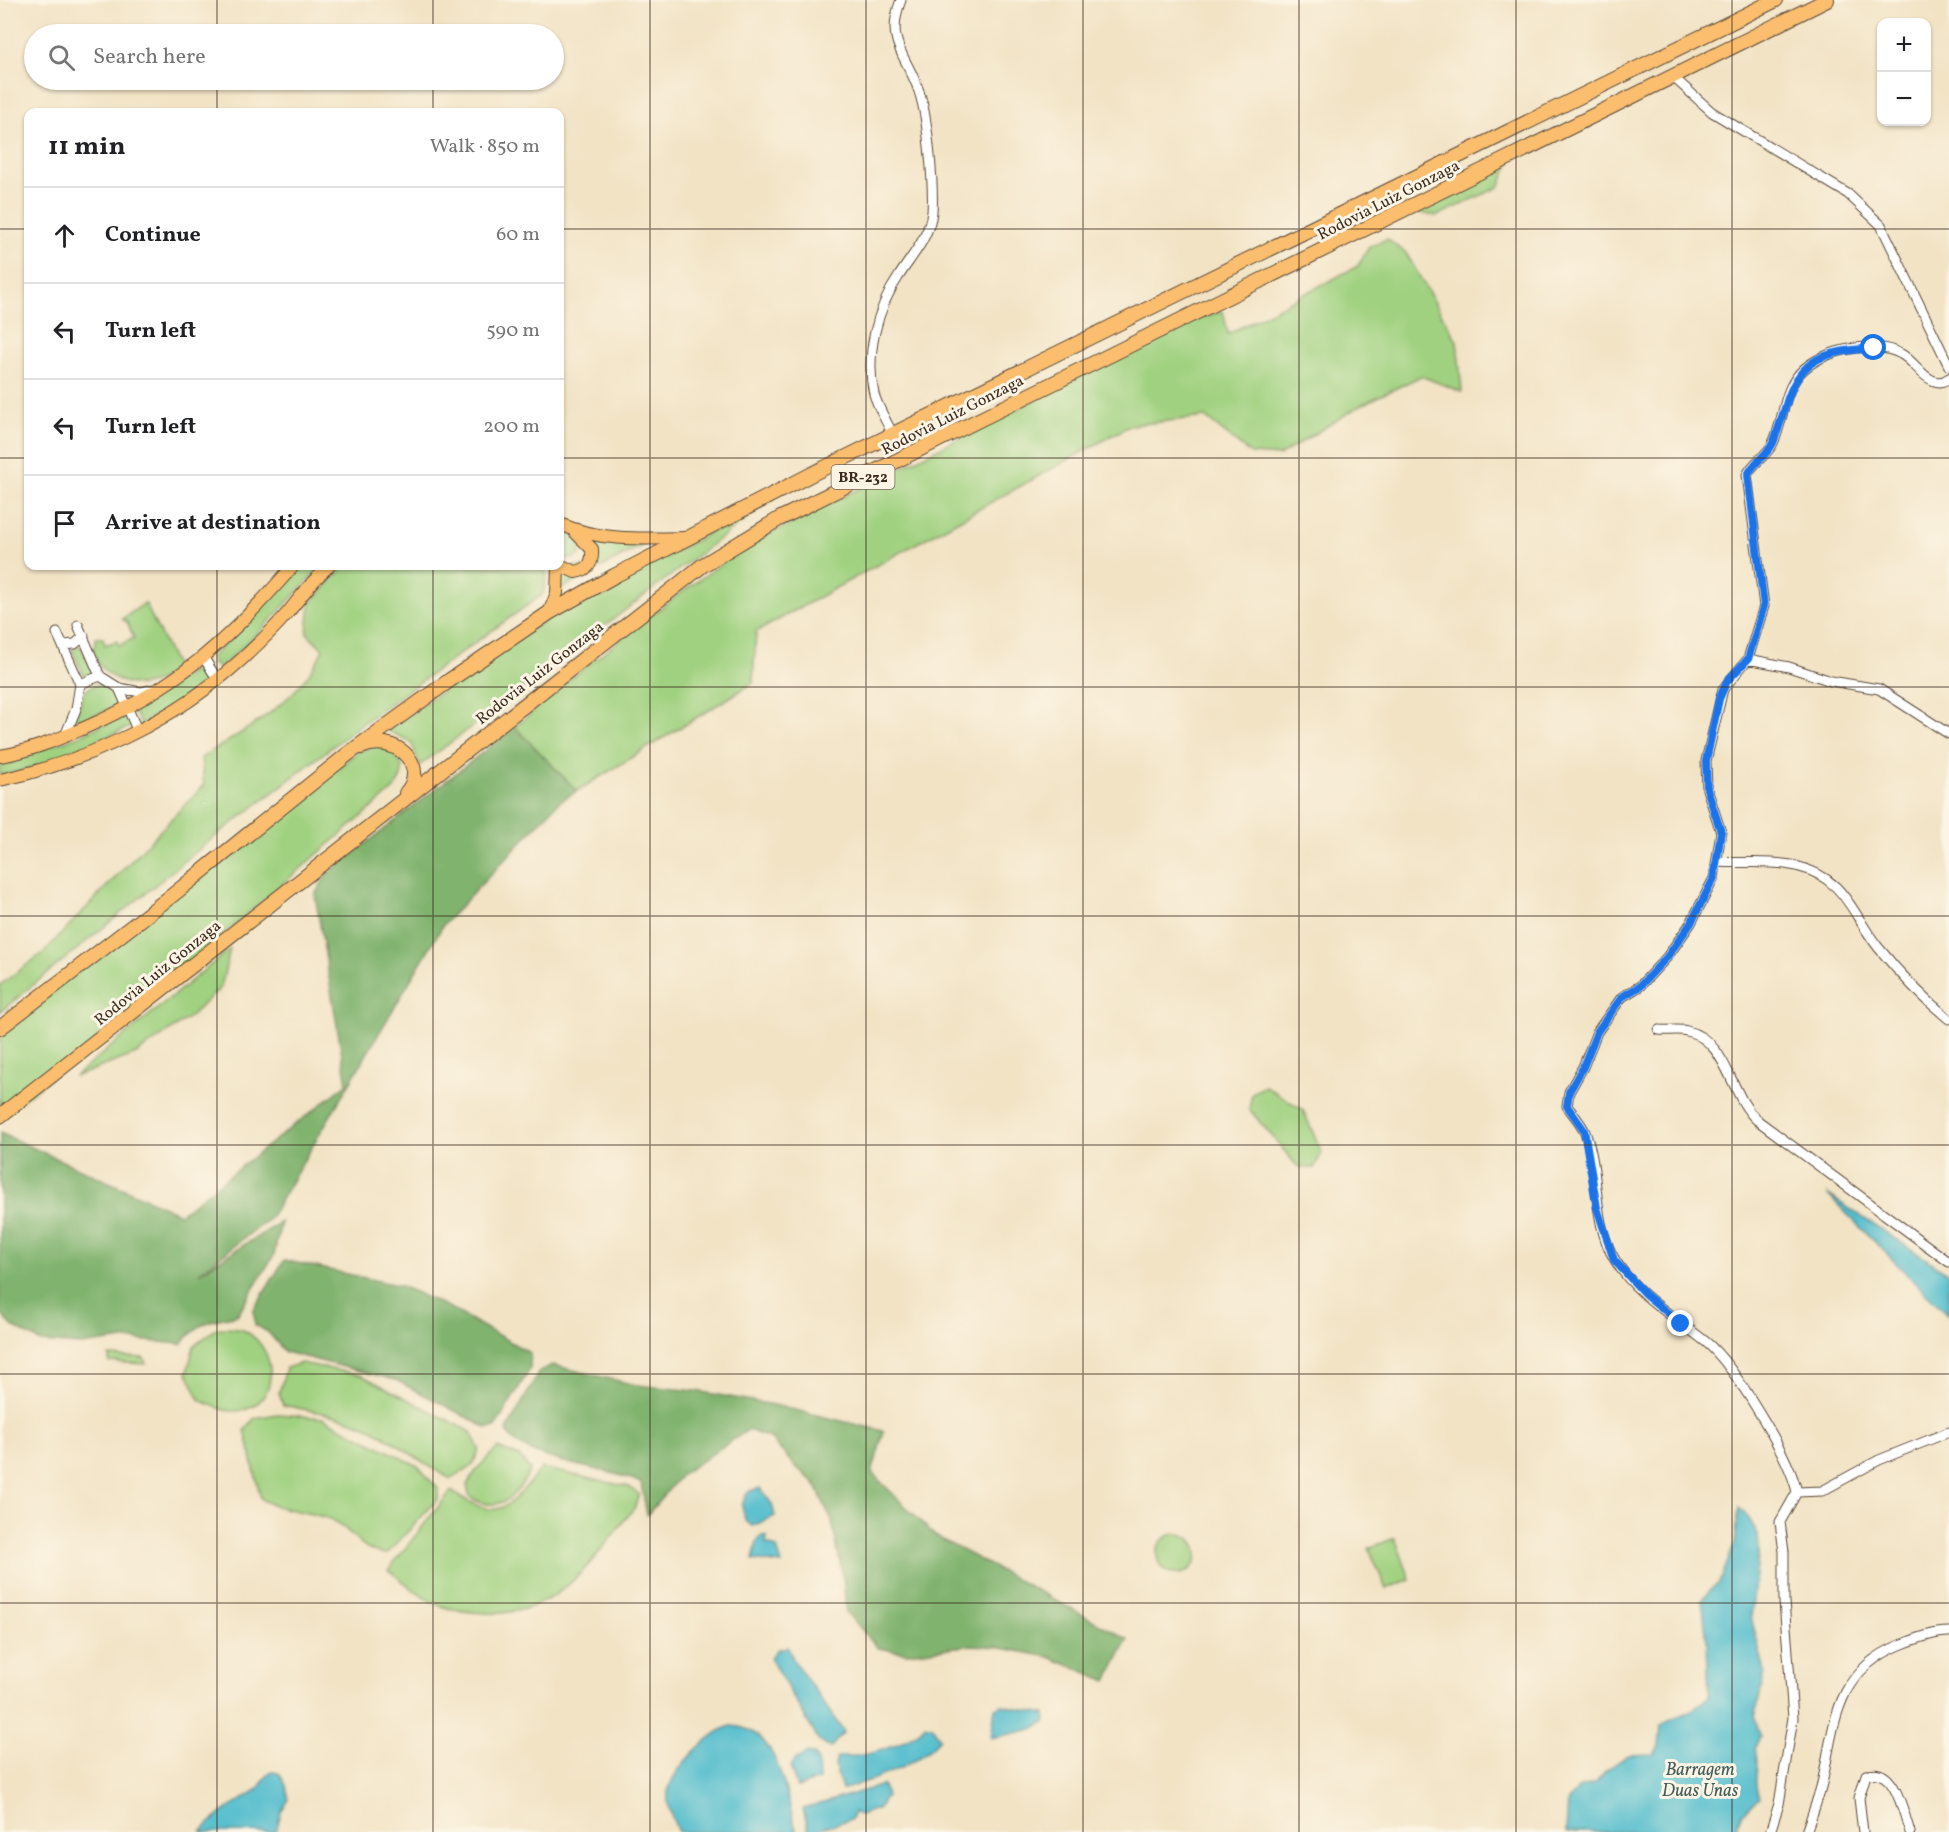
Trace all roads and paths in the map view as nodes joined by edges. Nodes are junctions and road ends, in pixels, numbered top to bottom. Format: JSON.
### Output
{"nodes":[{"id":1,"x":901,"y":0,"type":"edge"},
{"id":2,"x":1776,"y":0,"type":"edge"},
{"id":3,"x":1827,"y":0,"type":"edge"},
{"id":4,"x":1672,"y":76,"type":"junction"},
{"id":5,"x":1949,"y":366,"type":"edge"},
{"id":6,"x":1949,"y":378,"type":"edge"},
{"id":7,"x":893,"y":435,"type":"junction"},
{"id":8,"x":564,"y":526,"type":"edge"},
{"id":9,"x":572,"y":529,"type":"junction"},
{"id":10,"x":684,"y":538,"type":"junction"},
{"id":11,"x":564,"y":567,"type":"edge"},
{"id":12,"x":289,"y":570,"type":"edge"},
{"id":13,"x":325,"y":570,"type":"edge"},
{"id":14,"x":559,"y":570,"type":"edge"},
{"id":15,"x":549,"y":613,"type":"junction"},
{"id":16,"x":78,"y":625,"type":"dead end"},
{"id":17,"x":57,"y":633,"type":"dead end"},
{"id":18,"x":84,"y":636,"type":"junction"},
{"id":19,"x":63,"y":645,"type":"junction"},
{"id":20,"x":204,"y":658,"type":"junction"},
{"id":21,"x":1748,"y":659,"type":"junction"},
{"id":22,"x":100,"y":676,"type":"junction"},
{"id":23,"x":217,"y":679,"type":"junction"},
{"id":24,"x":80,"y":684,"type":"junction"},
{"id":25,"x":164,"y":686,"type":"junction"},
{"id":26,"x":119,"y":688,"type":"junction"},
{"id":27,"x":128,"y":709,"type":"junction"},
{"id":28,"x":138,"y":732,"type":"junction"},
{"id":29,"x":1949,"y":735,"type":"edge"},
{"id":30,"x":65,"y":736,"type":"junction"},
{"id":31,"x":348,"y":753,"type":"junction"},
{"id":32,"x":0,"y":756,"type":"edge"},
{"id":33,"x":0,"y":780,"type":"edge"},
{"id":34,"x":389,"y":809,"type":"junction"},
{"id":35,"x":1718,"y":862,"type":"junction"},
{"id":36,"x":1949,"y":1019,"type":"edge"},
{"id":37,"x":0,"y":1028,"type":"edge"},
{"id":38,"x":1659,"y":1030,"type":"dead end"},
{"id":39,"x":0,"y":1116,"type":"edge"},
{"id":40,"x":1949,"y":1262,"type":"edge"},
{"id":41,"x":1949,"y":1432,"type":"edge"},
{"id":42,"x":1797,"y":1492,"type":"junction"},
{"id":43,"x":1949,"y":1632,"type":"edge"},
{"id":44,"x":1770,"y":1832,"type":"edge"},
{"id":45,"x":1806,"y":1832,"type":"edge"},
{"id":46,"x":1863,"y":1832,"type":"edge"},
{"id":47,"x":1910,"y":1832,"type":"edge"}],
"edges":[{"from":1,"to":7,"type":"street"},
{"from":2,"to":7,"type":"highway","name":"Rodovia Luiz Gonzaga","number":"BR-232"},
{"from":3,"to":4,"type":"highway","name":"Rodovia Luiz Gonzaga","number":"BR-232"},
{"from":4,"to":5,"type":"street"},
{"from":4,"to":34,"type":"highway","name":"Rodovia Luiz Gonzaga","number":"BR-232"},
{"from":6,"to":21,"type":"street"},
{"from":7,"to":10,"type":"highway","name":"Rodovia Luiz Gonzaga","number":"BR-232"},
{"from":8,"to":9,"type":"main road"},
{"from":9,"to":10,"type":"main road"},
{"from":9,"to":11,"type":"main road"},
{"from":10,"to":15,"type":"highway","name":"Rodovia Luiz Gonzaga","number":"BR-232"},
{"from":12,"to":20,"type":"main road"},
{"from":13,"to":23,"type":"main road"},
{"from":14,"to":15,"type":"main road"},
{"from":15,"to":31,"type":"highway","name":"Rodovia Luiz Gonzaga","number":"BR-232"},
{"from":16,"to":18,"type":"street"},
{"from":17,"to":19,"type":"street"},
{"from":18,"to":19,"type":"street"},
{"from":18,"to":22,"type":"street"},
{"from":19,"to":24,"type":"street"},
{"from":20,"to":23,"type":"street"},
{"from":20,"to":25,"type":"main road"},
{"from":21,"to":29,"type":"street"},
{"from":21,"to":35,"type":"street"},
{"from":22,"to":24,"type":"street"},
{"from":22,"to":26,"type":"street"},
{"from":23,"to":28,"type":"main road"},
{"from":24,"to":30,"type":"street"},
{"from":25,"to":26,"type":"street"},
{"from":25,"to":27,"type":"main road"},
{"from":26,"to":27,"type":"street"},
{"from":27,"to":28,"type":"street"},
{"from":27,"to":30,"type":"main road"},
{"from":28,"to":33,"type":"main road"},
{"from":30,"to":32,"type":"main road"},
{"from":31,"to":34,"type":"highway"},
{"from":31,"to":37,"type":"highway","name":"Rodovia Luiz Gonzaga","number":"BR-232"},
{"from":34,"to":39,"type":"highway","name":"Rodovia Luiz Gonzaga","number":"BR-232"},
{"from":35,"to":36,"type":"street"},
{"from":35,"to":42,"type":"street"},
{"from":38,"to":40,"type":"street"},
{"from":41,"to":42,"type":"street"},
{"from":42,"to":44,"type":"street"},
{"from":43,"to":45,"type":"street"},
{"from":46,"to":47,"type":"street"}]}
